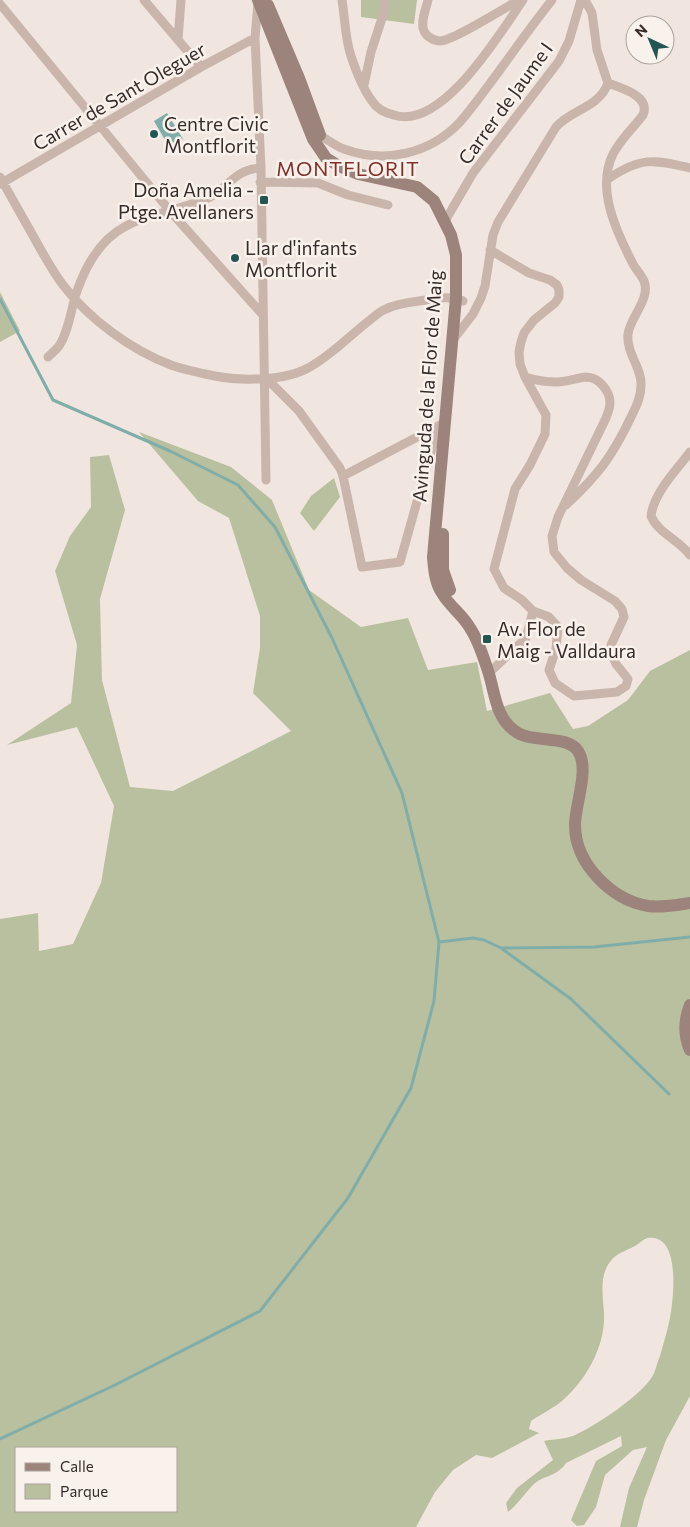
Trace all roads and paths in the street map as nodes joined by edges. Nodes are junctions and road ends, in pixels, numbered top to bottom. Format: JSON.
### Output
{"nodes":[{"id":1,"x":144,"y":0,"type":"edge"},
{"id":2,"x":181,"y":0,"type":"edge"},
{"id":3,"x":258,"y":0,"type":"edge"},
{"id":4,"x":266,"y":0,"type":"edge"},
{"id":5,"x":342,"y":0,"type":"edge"},
{"id":6,"x":385,"y":0,"type":"edge"},
{"id":7,"x":428,"y":0,"type":"edge"},
{"id":8,"x":519,"y":0,"type":"edge"},
{"id":9,"x":523,"y":0,"type":"edge"},
{"id":10,"x":552,"y":0,"type":"edge"},
{"id":11,"x":583,"y":0,"type":"edge"},
{"id":12,"x":0,"y":4,"type":"edge"},
{"id":13,"x":255,"y":38,"type":"junction"},
{"id":14,"x":178,"y":40,"type":"junction"},
{"id":15,"x":201,"y":67,"type":"junction"},
{"id":16,"x":608,"y":83,"type":"junction"},
{"id":17,"x":364,"y":86,"type":"junction"},
{"id":18,"x":100,"y":126,"type":"junction"},
{"id":19,"x":321,"y":136,"type":"junction"},
{"id":20,"x":261,"y":168,"type":"junction"},
{"id":21,"x":690,"y":168,"type":"edge"},
{"id":22,"x":608,"y":179,"type":"junction"},
{"id":23,"x":1,"y":181,"type":"edge"},
{"id":24,"x":260,"y":182,"type":"junction"},
{"id":25,"x":388,"y":205,"type":"dead end"},
{"id":26,"x":170,"y":211,"type":"junction"},
{"id":27,"x":447,"y":217,"type":"junction"},
{"id":28,"x":490,"y":250,"type":"junction"},
{"id":29,"x":75,"y":298,"type":"junction"},
{"id":30,"x":460,"y":300,"type":"junction"},
{"id":31,"x":262,"y":314,"type":"junction"},
{"id":32,"x":460,"y":331,"type":"junction"},
{"id":33,"x":451,"y":342,"type":"junction"},
{"id":34,"x":48,"y":357,"type":"dead end"},
{"id":35,"x":265,"y":377,"type":"junction"},
{"id":36,"x":525,"y":377,"type":"junction"},
{"id":37,"x":444,"y":423,"type":"junction"},
{"id":38,"x":690,"y":452,"type":"edge"},
{"id":39,"x":343,"y":476,"type":"junction"},
{"id":40,"x":266,"y":480,"type":"dead end"},
{"id":41,"x":562,"y":508,"type":"junction"},
{"id":42,"x":690,"y":555,"type":"edge"},
{"id":43,"x":533,"y":611,"type":"junction"},
{"id":44,"x":489,"y":673,"type":"junction"},
{"id":45,"x":690,"y":903,"type":"edge"},
{"id":46,"x":690,"y":1005,"type":"edge"},
{"id":47,"x":690,"y":1050,"type":"edge"}],
"edges":[{"from":1,"to":14,"type":"street"},
{"from":2,"to":14,"type":"street"},
{"from":3,"to":13,"type":"street"},
{"from":3,"to":27,"type":"street","name":"Avinguda de la Flor de Maig"},
{"from":4,"to":19,"type":"street","name":"Avinguda de la Flor de Maig"},
{"from":5,"to":17,"type":"street"},
{"from":6,"to":17,"type":"street"},
{"from":7,"to":8,"type":"street"},
{"from":9,"to":17,"type":"street"},
{"from":10,"to":19,"type":"street"},
{"from":11,"to":16,"type":"street"},
{"from":11,"to":27,"type":"street","name":"Carrer de Jaume I"},
{"from":12,"to":18,"type":"street"},
{"from":13,"to":15,"type":"street","name":"Carrer de Sant Oleguer"},
{"from":13,"to":20,"type":"street"},
{"from":14,"to":15,"type":"street"},
{"from":15,"to":18,"type":"street","name":"Carrer de Sant Oleguer"},
{"from":16,"to":22,"type":"street"},
{"from":16,"to":28,"type":"street"},
{"from":18,"to":23,"type":"street","name":"Carrer de Sant Oleguer"},
{"from":18,"to":26,"type":"street"},
{"from":19,"to":27,"type":"street","name":"Avinguda de la Flor de Maig"},
{"from":20,"to":24,"type":"street"},
{"from":20,"to":26,"type":"street"},
{"from":21,"to":22,"type":"street"},
{"from":22,"to":41,"type":"street"},
{"from":23,"to":29,"type":"street"},
{"from":24,"to":25,"type":"street"},
{"from":24,"to":31,"type":"street"},
{"from":26,"to":29,"type":"street"},
{"from":26,"to":31,"type":"street"},
{"from":27,"to":30,"type":"street","name":"Avinguda de la Flor de Maig"},
{"from":28,"to":32,"type":"street"},
{"from":28,"to":36,"type":"street"},
{"from":29,"to":34,"type":"street"},
{"from":29,"to":35,"type":"street"},
{"from":30,"to":32,"type":"street","name":"Avinguda de la Flor de Maig"},
{"from":30,"to":33,"type":"street","name":"Avinguda de la Flor de Maig"},
{"from":30,"to":35,"type":"street"},
{"from":31,"to":35,"type":"street"},
{"from":32,"to":33,"type":"street"},
{"from":32,"to":37,"type":"street","name":"Avinguda de la Flor de Maig"},
{"from":33,"to":37,"type":"street","name":"Avinguda de la Flor de Maig"},
{"from":35,"to":39,"type":"street"},
{"from":35,"to":40,"type":"street"},
{"from":36,"to":41,"type":"street"},
{"from":36,"to":43,"type":"street"},
{"from":37,"to":39,"type":"street"},
{"from":37,"to":39,"type":"street"},
{"from":37,"to":44,"type":"street","name":"Avinguda de la Flor de Maig"},
{"from":38,"to":42,"type":"street"},
{"from":41,"to":43,"type":"street"},
{"from":43,"to":44,"type":"street"},
{"from":44,"to":45,"type":"street","name":"Avinguda de la Flor de Maig"},
{"from":46,"to":47,"type":"street"}]}
